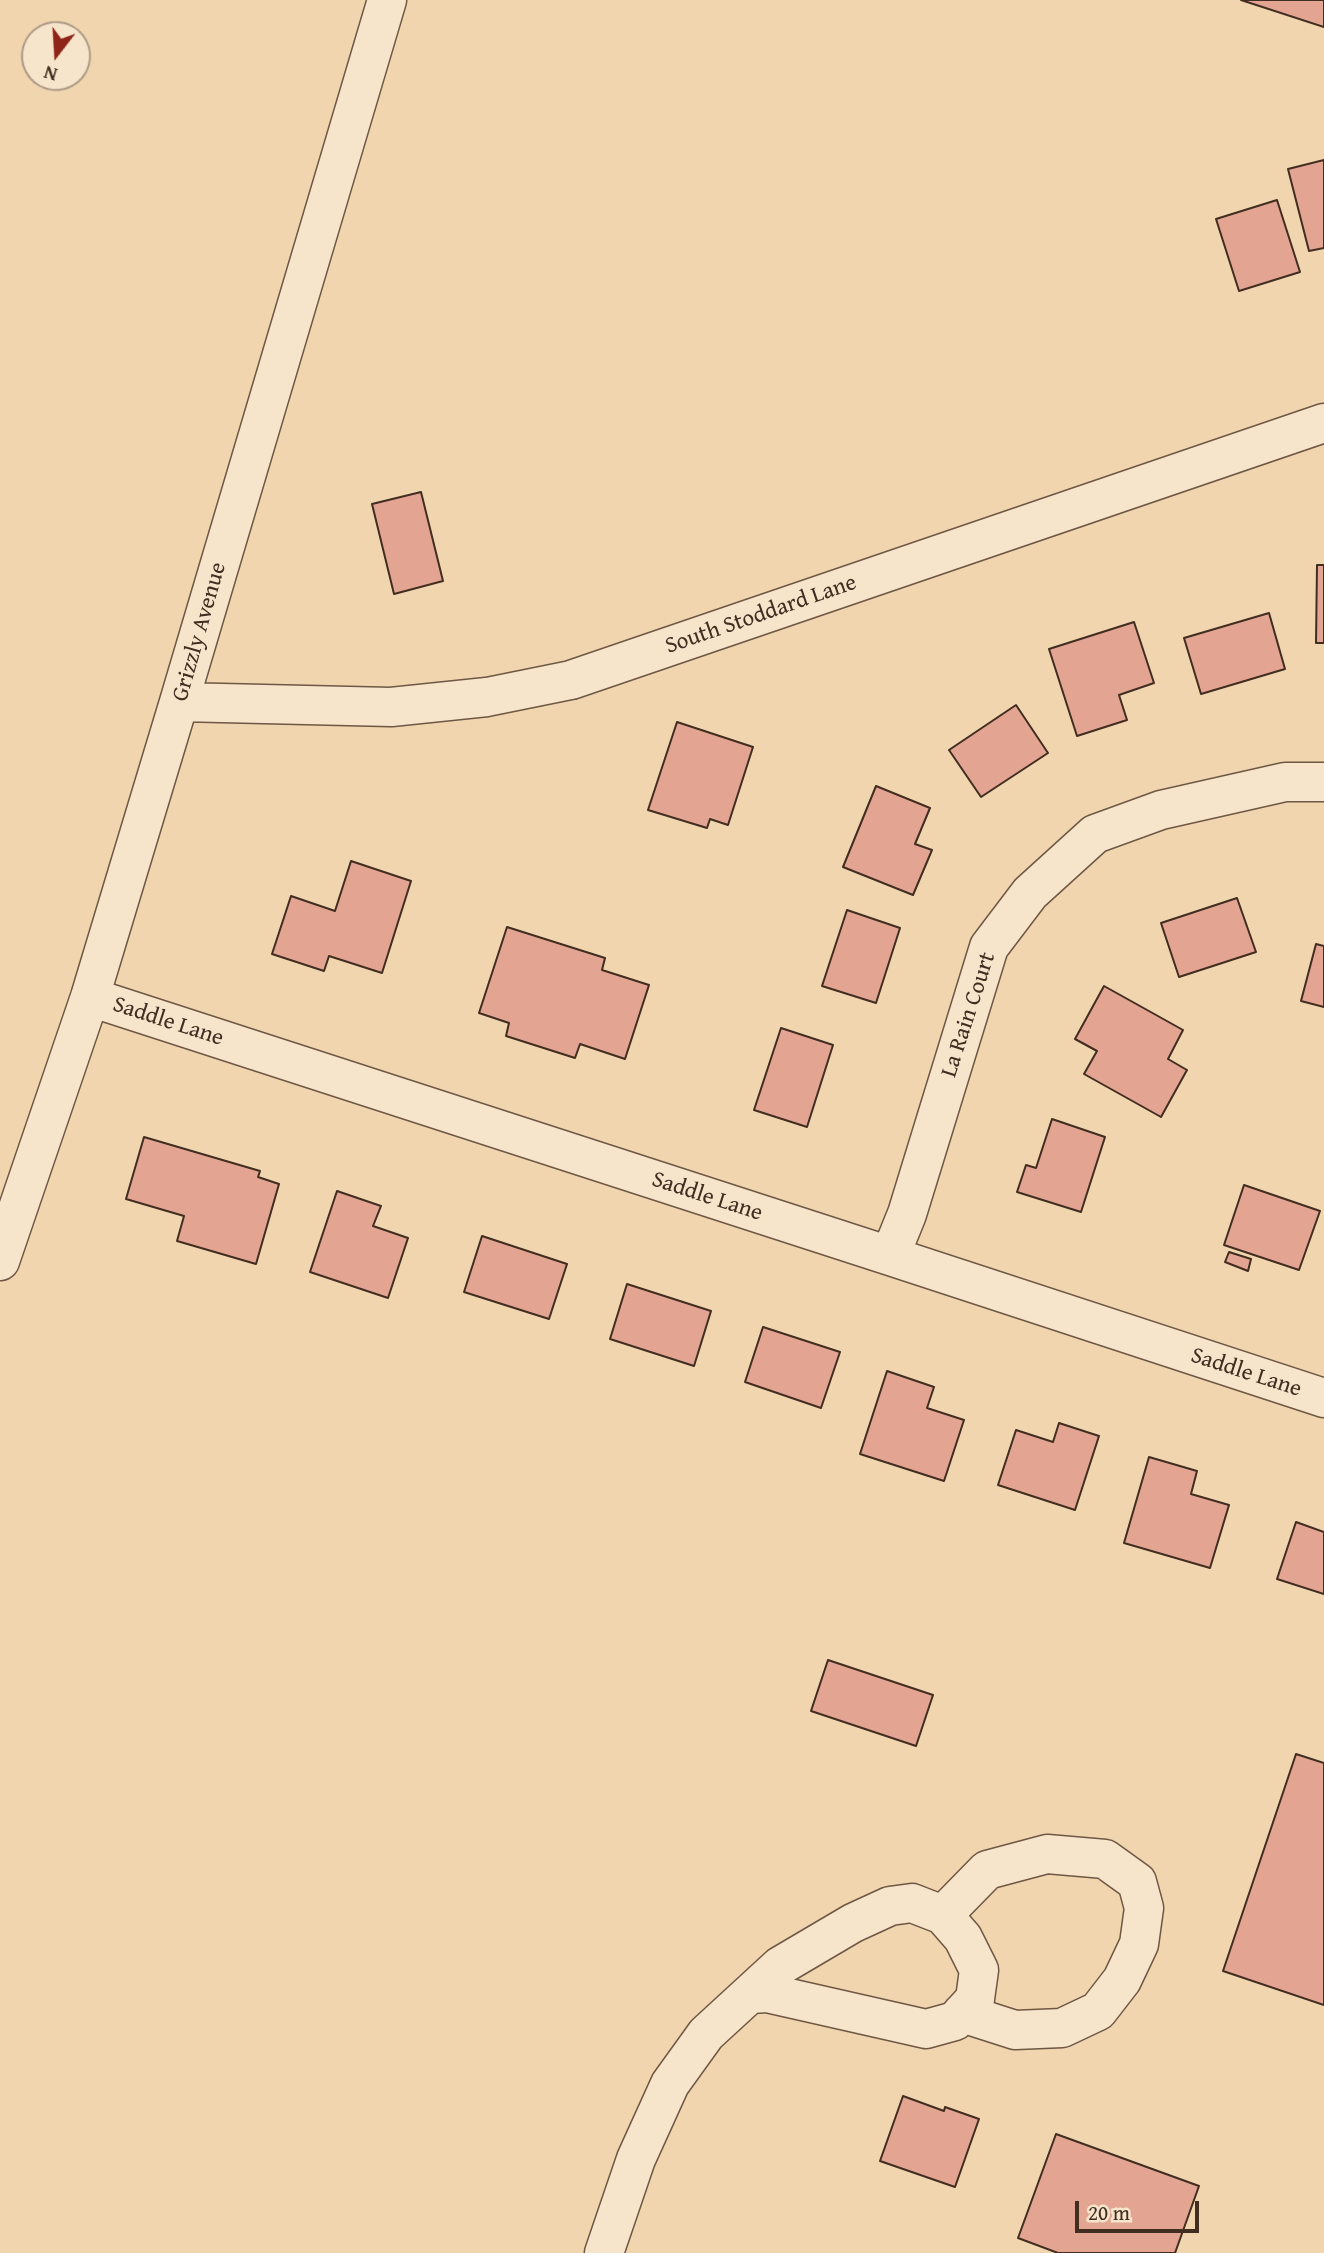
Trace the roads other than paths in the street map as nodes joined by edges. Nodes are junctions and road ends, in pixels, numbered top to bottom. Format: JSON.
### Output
{"nodes":[{"id":1,"x":387,"y":0,"type":"edge"},
{"id":2,"x":1324,"y":423,"type":"edge"},
{"id":3,"x":179,"y":702,"type":"junction"},
{"id":4,"x":1324,"y":782,"type":"edge"},
{"id":5,"x":90,"y":997,"type":"junction"},
{"id":6,"x":890,"y":1255,"type":"junction"},
{"id":7,"x":0,"y":1261,"type":"edge"},
{"id":8,"x":1324,"y":1398,"type":"edge"},
{"id":9,"x":943,"y":1915,"type":"junction"},
{"id":10,"x":751,"y":1994,"type":"junction"},
{"id":11,"x":962,"y":2014,"type":"junction"},
{"id":12,"x":604,"y":2253,"type":"edge"}],
"edges":[{"from":1,"to":3,"type":"street","name":"Grizzly Avenue"},
{"from":2,"to":3,"type":"street","name":"South Stoddard Lane"},
{"from":3,"to":5,"type":"street","name":"Grizzly Avenue"},
{"from":4,"to":6,"type":"street","name":"La Rain Court"},
{"from":5,"to":6,"type":"street","name":"Saddle Lane"},
{"from":5,"to":7,"type":"street","name":"Grizzly Avenue"},
{"from":6,"to":8,"type":"street","name":"Saddle Lane"},
{"from":9,"to":10,"type":"street"},
{"from":9,"to":11,"type":"street"},
{"from":9,"to":11,"type":"street"},
{"from":10,"to":11,"type":"street"},
{"from":10,"to":12,"type":"street"}]}
